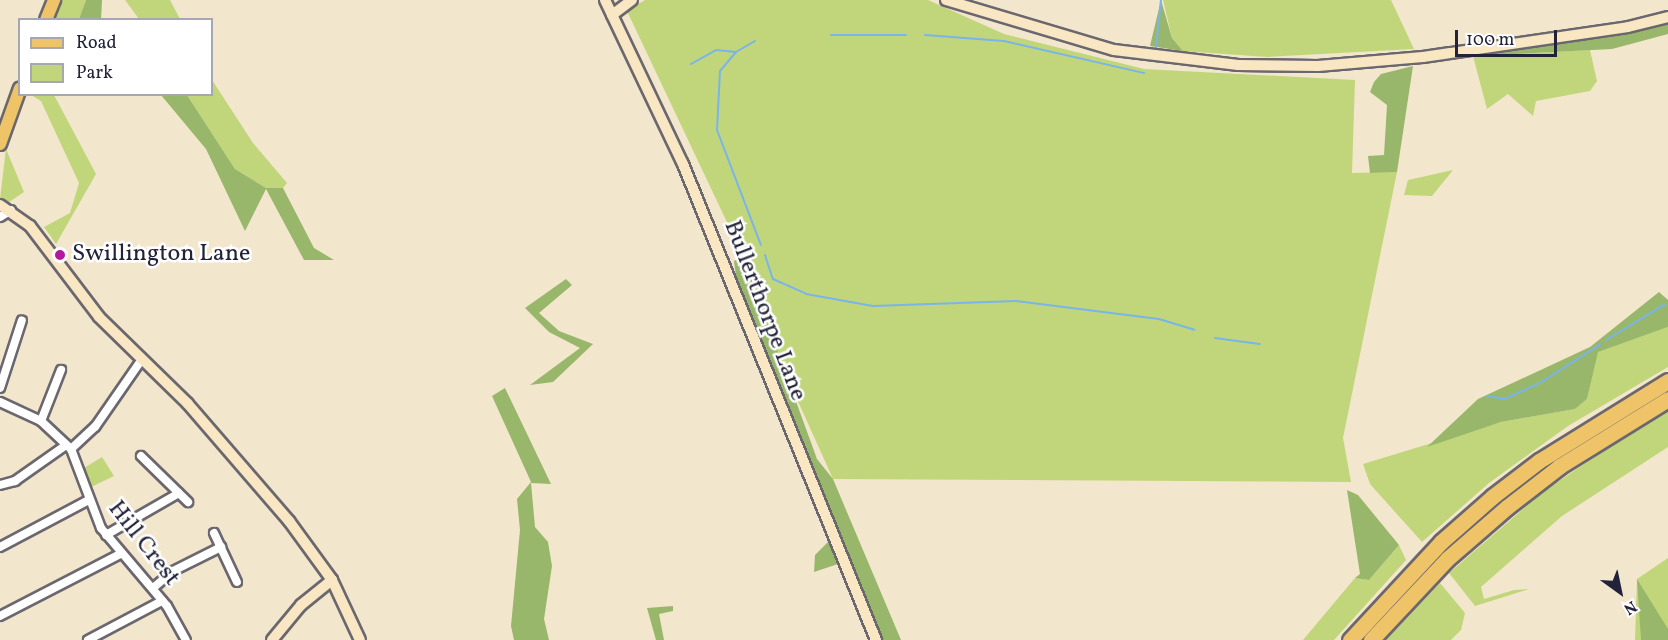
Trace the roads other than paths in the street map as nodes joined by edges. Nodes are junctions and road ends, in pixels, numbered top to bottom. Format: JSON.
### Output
{"nodes":[{"id":1,"x":54,"y":0,"type":"edge"},
{"id":2,"x":605,"y":0,"type":"edge"},
{"id":3,"x":632,"y":0,"type":"edge"},
{"id":4,"x":946,"y":0,"type":"edge"},
{"id":5,"x":612,"y":15,"type":"junction"},
{"id":6,"x":1668,"y":17,"type":"edge"},
{"id":7,"x":47,"y":18,"type":"edge"},
{"id":8,"x":18,"y":94,"type":"edge"},
{"id":9,"x":0,"y":144,"type":"edge"},
{"id":10,"x":0,"y":205,"type":"edge"},
{"id":11,"x":11,"y":210,"type":"junction"},
{"id":12,"x":0,"y":217,"type":"edge"},
{"id":13,"x":22,"y":320,"type":"dead end"},
{"id":14,"x":142,"y":359,"type":"junction"},
{"id":15,"x":61,"y":370,"type":"dead end"},
{"id":16,"x":1668,"y":381,"type":"edge"},
{"id":17,"x":0,"y":388,"type":"edge"},
{"id":18,"x":1668,"y":399,"type":"edge"},
{"id":19,"x":0,"y":402,"type":"edge"},
{"id":20,"x":41,"y":421,"type":"junction"},
{"id":21,"x":68,"y":447,"type":"junction"},
{"id":22,"x":141,"y":456,"type":"dead end"},
{"id":23,"x":0,"y":485,"type":"edge"},
{"id":24,"x":179,"y":493,"type":"junction"},
{"id":25,"x":87,"y":501,"type":"junction"},
{"id":26,"x":188,"y":502,"type":"dead end"},
{"id":27,"x":214,"y":533,"type":"dead end"},
{"id":28,"x":106,"y":535,"type":"junction"},
{"id":29,"x":221,"y":546,"type":"junction"},
{"id":30,"x":0,"y":548,"type":"edge"},
{"id":31,"x":120,"y":554,"type":"junction"},
{"id":32,"x":332,"y":580,"type":"junction"},
{"id":33,"x":237,"y":582,"type":"dead end"},
{"id":34,"x":153,"y":588,"type":"junction"},
{"id":35,"x":162,"y":601,"type":"junction"},
{"id":36,"x":13,"y":610,"type":"junction"},
{"id":37,"x":0,"y":616,"type":"edge"},
{"id":38,"x":17,"y":619,"type":"dead end"},
{"id":39,"x":88,"y":640,"type":"edge"},
{"id":40,"x":186,"y":640,"type":"edge"},
{"id":41,"x":272,"y":640,"type":"edge"},
{"id":42,"x":360,"y":640,"type":"edge"},
{"id":43,"x":876,"y":640,"type":"edge"},
{"id":44,"x":1350,"y":640,"type":"edge"},
{"id":45,"x":1371,"y":640,"type":"edge"}],
"edges":[{"from":1,"to":7,"type":"main road"},
{"from":2,"to":5,"type":"street","name":"Bullerthorpe Lane"},
{"from":3,"to":5,"type":"street"},
{"from":4,"to":6,"type":"street"},
{"from":5,"to":43,"type":"street","name":"Bullerthorpe Lane"},
{"from":8,"to":9,"type":"main road"},
{"from":10,"to":11,"type":"street"},
{"from":11,"to":12,"type":"street"},
{"from":11,"to":14,"type":"street"},
{"from":13,"to":17,"type":"street"},
{"from":14,"to":21,"type":"street"},
{"from":14,"to":32,"type":"street"},
{"from":15,"to":20,"type":"street"},
{"from":16,"to":44,"type":"highway"},
{"from":18,"to":45,"type":"highway"},
{"from":19,"to":20,"type":"street","name":"Hill Crest"},
{"from":20,"to":21,"type":"street","name":"Hill Crest"},
{"from":21,"to":23,"type":"street"},
{"from":21,"to":25,"type":"street","name":"Hill Crest"},
{"from":22,"to":24,"type":"street"},
{"from":24,"to":26,"type":"street"},
{"from":24,"to":28,"type":"street"},
{"from":25,"to":28,"type":"street","name":"Hill Crest"},
{"from":25,"to":30,"type":"street"},
{"from":27,"to":29,"type":"street"},
{"from":28,"to":31,"type":"street","name":"Hill Crest"},
{"from":29,"to":33,"type":"street"},
{"from":29,"to":34,"type":"street"},
{"from":31,"to":34,"type":"street","name":"Hill Crest"},
{"from":31,"to":36,"type":"street"},
{"from":32,"to":41,"type":"street"},
{"from":32,"to":42,"type":"street"},
{"from":34,"to":35,"type":"street","name":"Hill Crest"},
{"from":35,"to":39,"type":"street"},
{"from":35,"to":40,"type":"street","name":"Hill Crest"},
{"from":36,"to":37,"type":"street"},
{"from":36,"to":38,"type":"street"}]}
